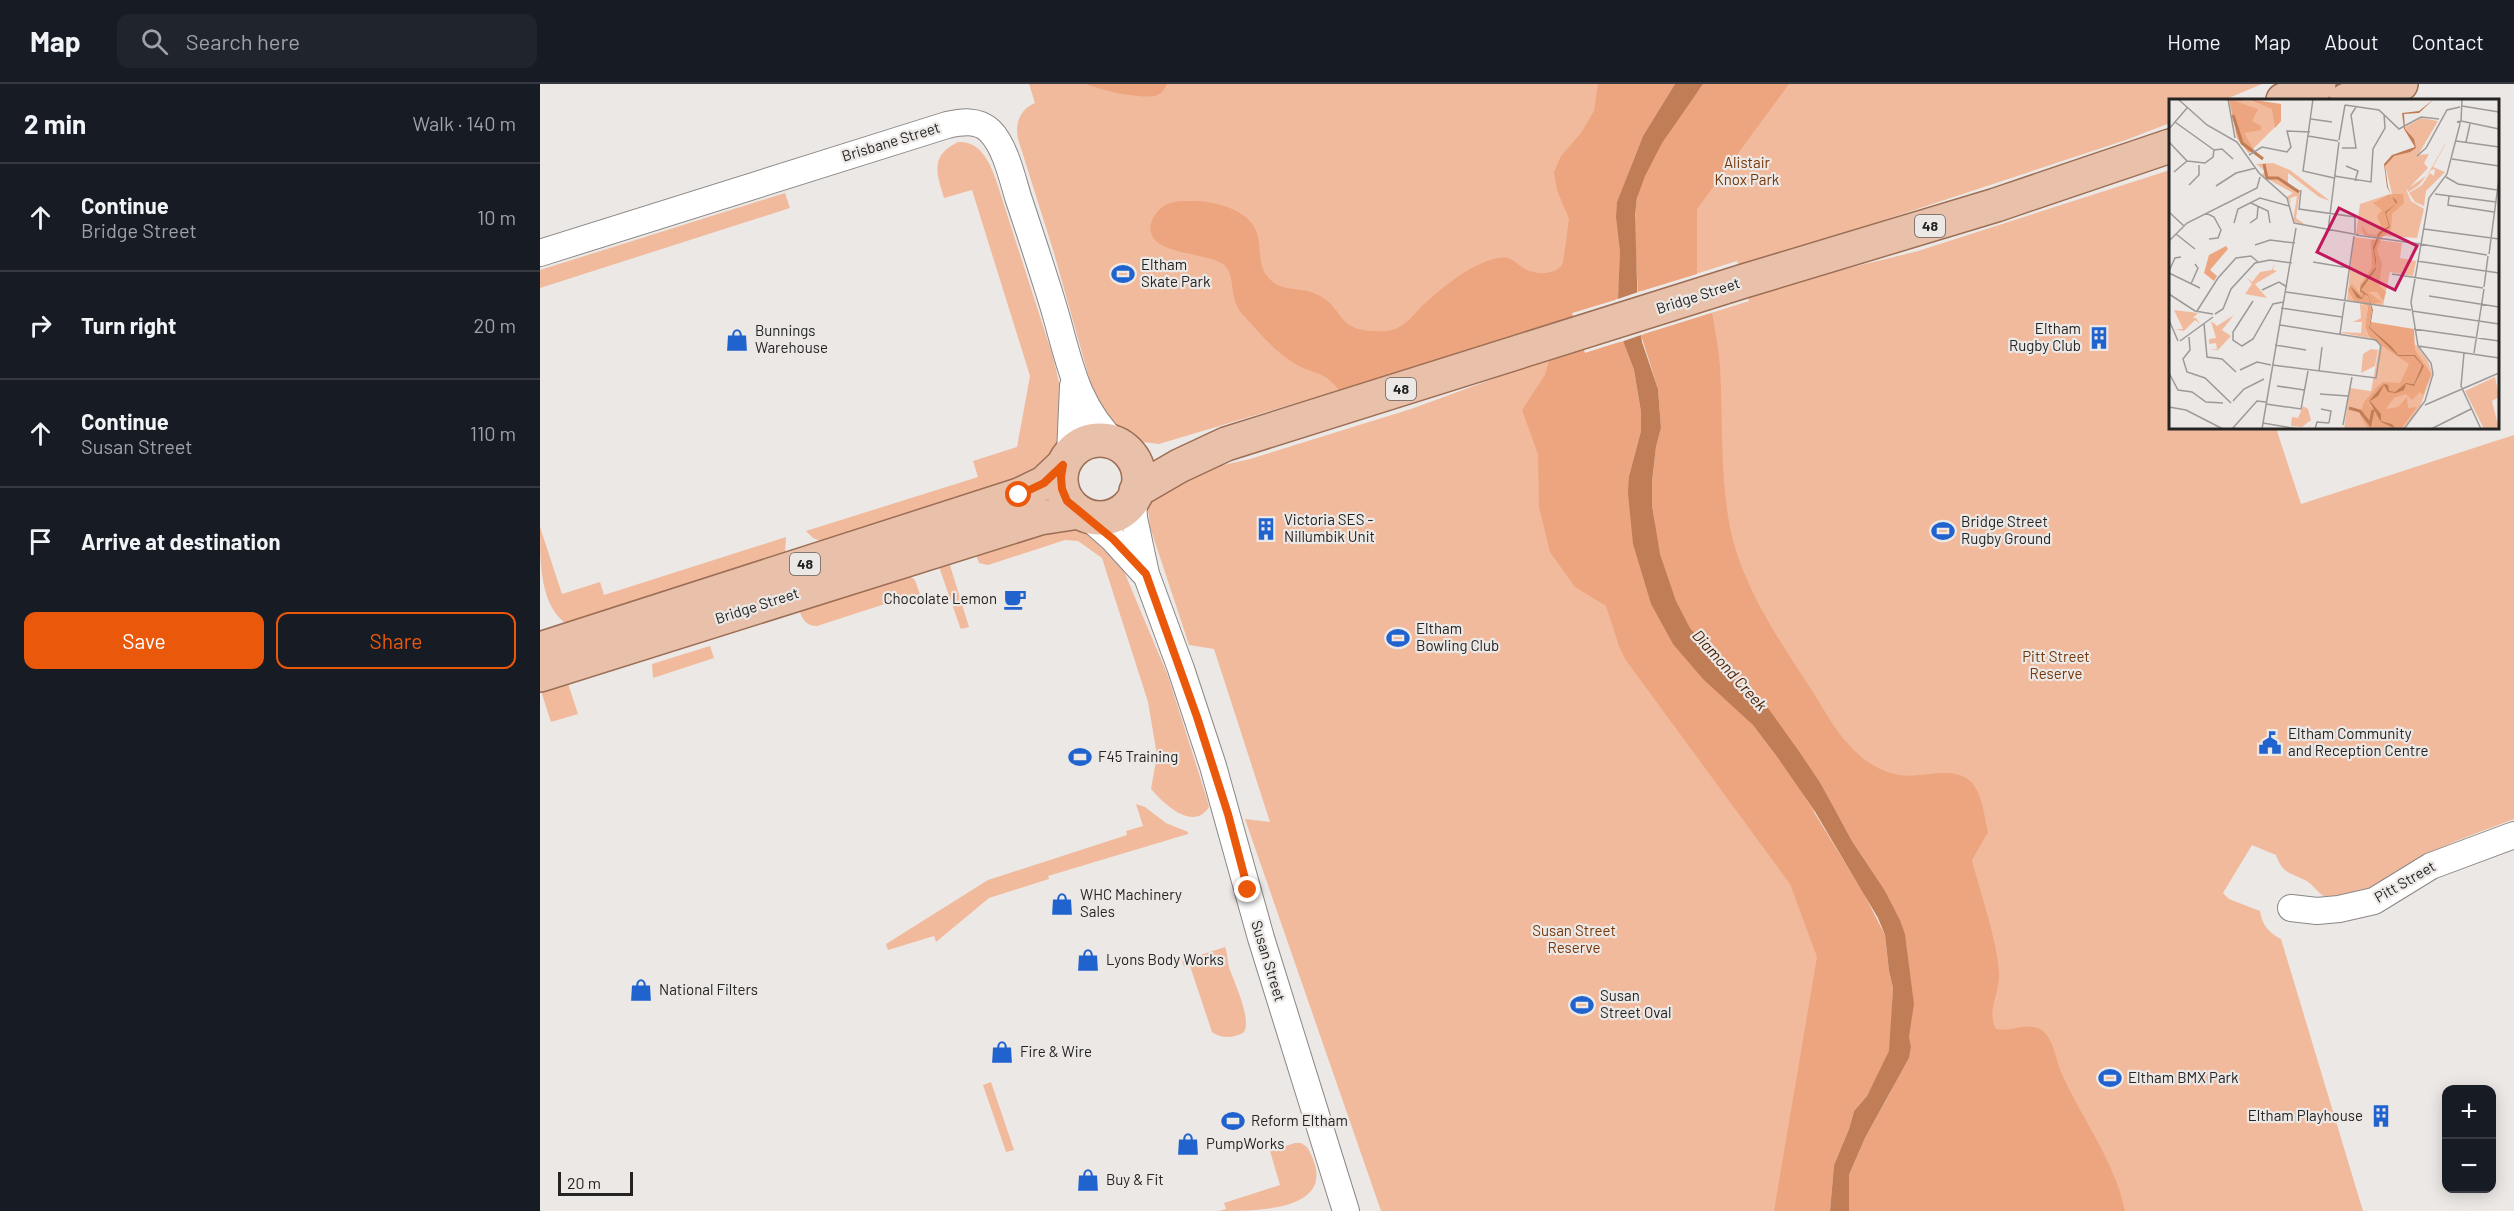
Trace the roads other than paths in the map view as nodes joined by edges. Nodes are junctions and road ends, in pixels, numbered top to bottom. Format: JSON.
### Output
{"nodes":[{"id":1,"x":2319,"y":84,"type":"edge"},
{"id":2,"x":2401,"y":84,"type":"edge"},
{"id":3,"x":2285,"y":99,"type":"edge"},
{"id":4,"x":2349,"y":99,"type":"edge"},
{"id":5,"x":2169,"y":146,"type":"edge"},
{"id":6,"x":540,"y":253,"type":"edge"},
{"id":7,"x":1073,"y":380,"type":"junction"},
{"id":8,"x":1226,"y":444,"type":"junction"},
{"id":9,"x":1120,"y":447,"type":"junction"},
{"id":10,"x":1067,"y":460,"type":"junction"},
{"id":11,"x":1135,"y":495,"type":"junction"},
{"id":12,"x":1083,"y":514,"type":"junction"},
{"id":13,"x":1146,"y":574,"type":"junction"},
{"id":14,"x":540,"y":649,"type":"edge"},
{"id":15,"x":540,"y":674,"type":"edge"},
{"id":16,"x":2514,"y":835,"type":"edge"},
{"id":17,"x":2291,"y":908,"type":"dead end"},
{"id":18,"x":1337,"y":1209,"type":"edge"}],
"edges":[{"from":1,"to":3,"type":"main road"},
{"from":2,"to":4,"type":"main road"},
{"from":5,"to":8,"type":"main road","name":"Bridge Street","number":"48"},
{"from":6,"to":7,"type":"street","name":"Brisbane Street"},
{"from":7,"to":9,"type":"street","name":"Brisbane Street"},
{"from":7,"to":10,"type":"street","name":"Brisbane Street"},
{"from":8,"to":9,"type":"main road","name":"Bridge Street","number":"48"},
{"from":8,"to":11,"type":"main road","name":"Bridge Street","number":"48"},
{"from":9,"to":10,"type":"main road","number":"48"},
{"from":9,"to":11,"type":"main road"},
{"from":10,"to":12,"type":"main road"},
{"from":10,"to":14,"type":"main road","name":"Bridge Street","number":"48"},
{"from":11,"to":12,"type":"main road","number":"48"},
{"from":11,"to":13,"type":"street","name":"Susan Street"},
{"from":12,"to":13,"type":"street","name":"Susan Street"},
{"from":12,"to":15,"type":"main road","name":"Bridge Street","number":"48"},
{"from":13,"to":18,"type":"street","name":"Susan Street"},
{"from":16,"to":17,"type":"street","name":"Pitt Street"}]}
